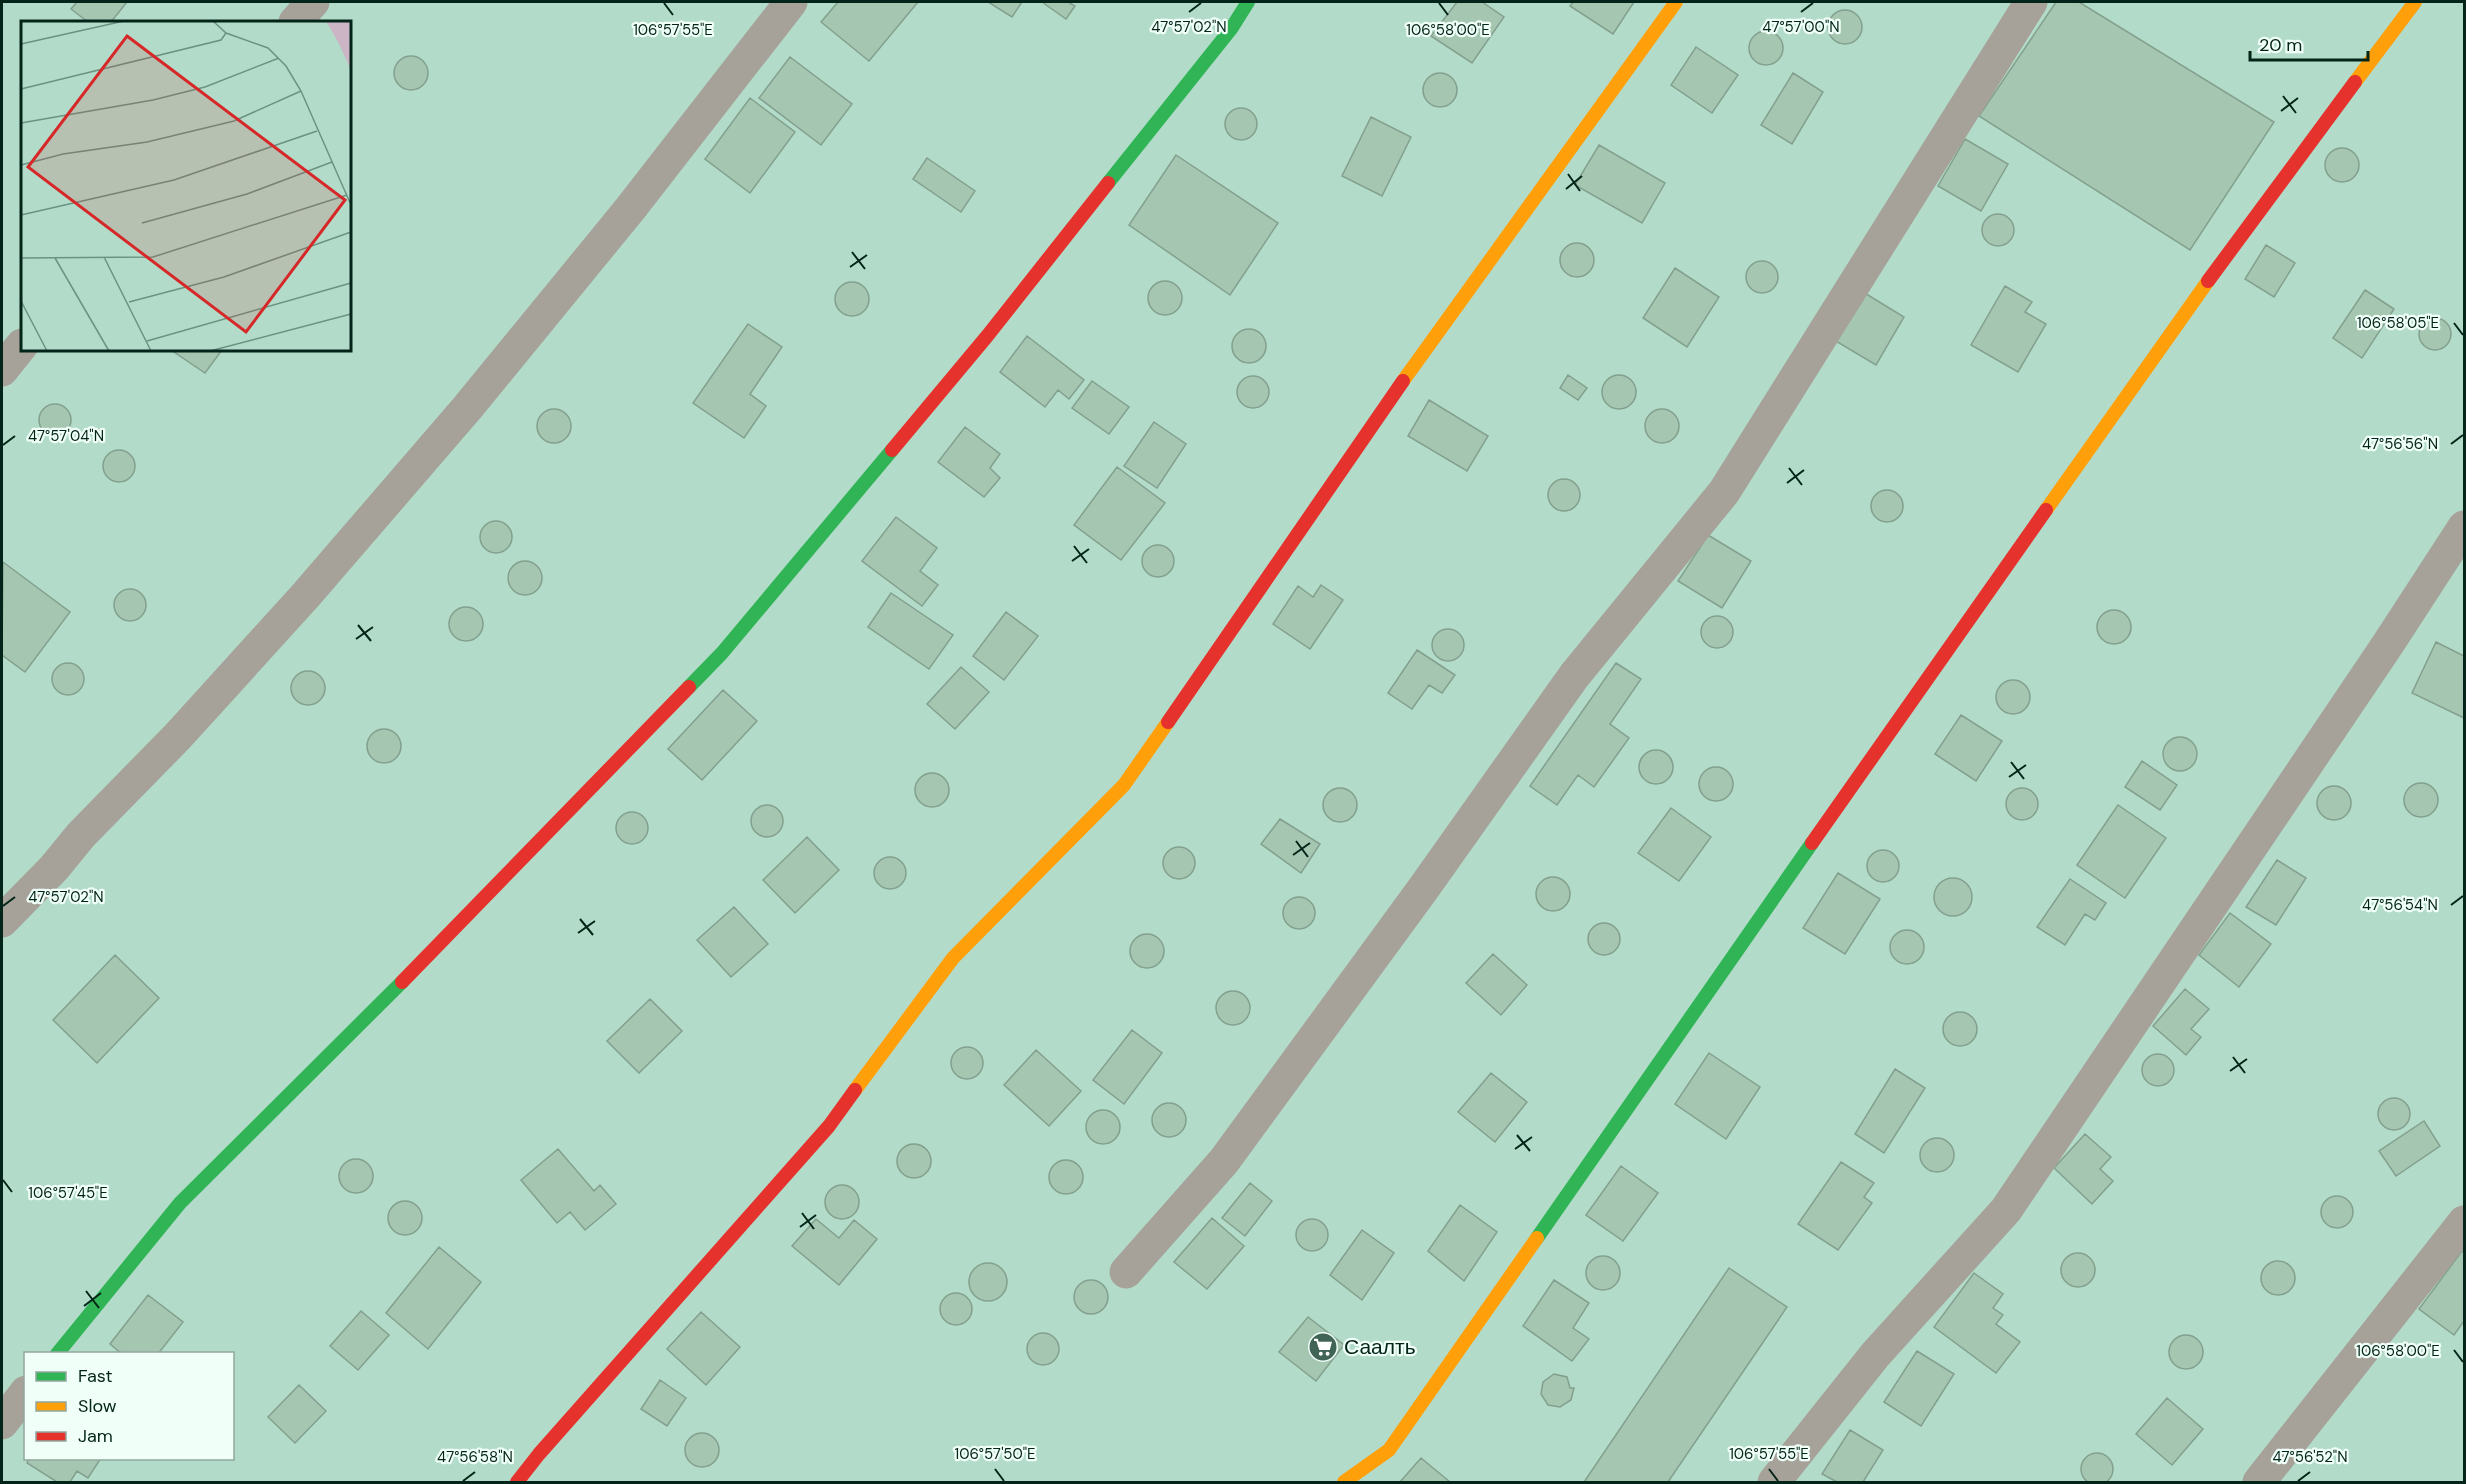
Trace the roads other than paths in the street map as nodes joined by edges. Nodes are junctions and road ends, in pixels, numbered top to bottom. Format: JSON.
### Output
{"nodes":[{"id":1,"x":312,"y":2,"type":"edge"},
{"id":2,"x":791,"y":2,"type":"edge"},
{"id":3,"x":1248,"y":2,"type":"edge"},
{"id":4,"x":1676,"y":2,"type":"edge"},
{"id":5,"x":2031,"y":2,"type":"edge"},
{"id":6,"x":2415,"y":2,"type":"edge"},
{"id":7,"x":296,"y":21,"type":"edge"},
{"id":8,"x":21,"y":346,"type":"edge"},
{"id":9,"x":2,"y":370,"type":"edge"},
{"id":10,"x":2464,"y":527,"type":"edge"},
{"id":11,"x":2,"y":921,"type":"edge"},
{"id":12,"x":2464,"y":1222,"type":"edge"},
{"id":13,"x":1126,"y":1272,"type":"dead end"},
{"id":14,"x":58,"y":1352,"type":"edge"},
{"id":15,"x":24,"y":1395,"type":"edge"},
{"id":16,"x":2,"y":1423,"type":"edge"},
{"id":17,"x":517,"y":1482,"type":"edge"},
{"id":18,"x":1344,"y":1482,"type":"edge"},
{"id":19,"x":1774,"y":1482,"type":"edge"},
{"id":20,"x":2259,"y":1482,"type":"edge"}],
"edges":[{"from":1,"to":7,"type":"street"},
{"from":2,"to":11,"type":"street"},
{"from":3,"to":14,"type":"street"},
{"from":4,"to":17,"type":"street"},
{"from":5,"to":13,"type":"street"},
{"from":6,"to":18,"type":"street"},
{"from":8,"to":9,"type":"street"},
{"from":10,"to":19,"type":"street"},
{"from":12,"to":20,"type":"street"},
{"from":15,"to":16,"type":"street"}]}
